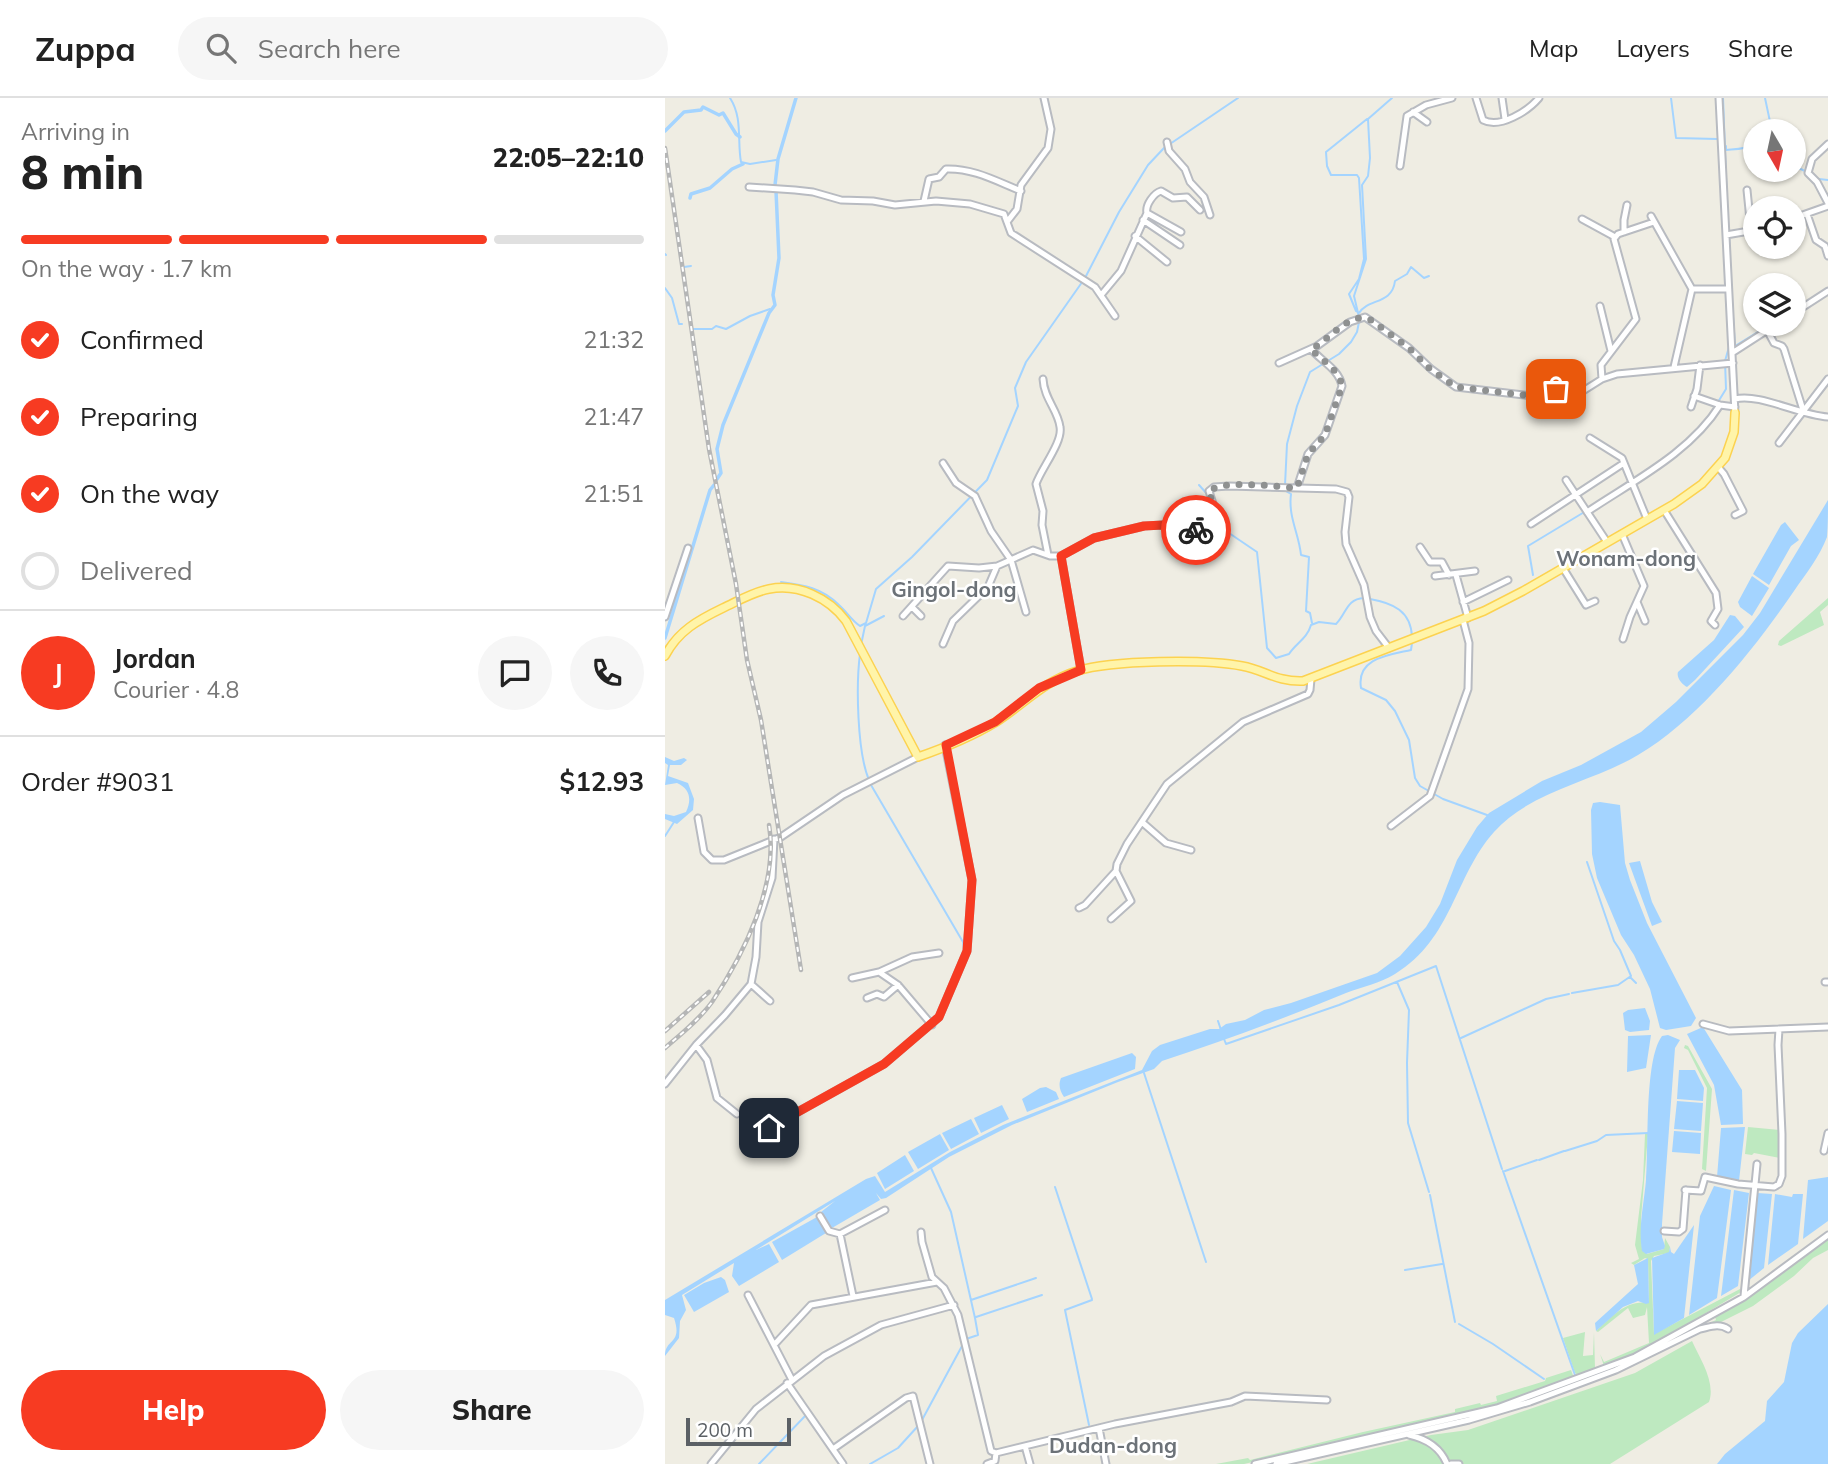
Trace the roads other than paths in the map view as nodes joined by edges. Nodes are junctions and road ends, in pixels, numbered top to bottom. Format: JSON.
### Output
{"nodes":[{"id":1,"x":1044,"y":98,"type":"edge"},
{"id":2,"x":1453,"y":98,"type":"edge"},
{"id":3,"x":1476,"y":98,"type":"edge"},
{"id":4,"x":1502,"y":98,"type":"edge"},
{"id":5,"x":1539,"y":98,"type":"edge"},
{"id":6,"x":1719,"y":98,"type":"edge"},
{"id":7,"x":1413,"y":111,"type":"junction"},
{"id":8,"x":1505,"y":119,"type":"junction"},
{"id":9,"x":1427,"y":122,"type":"dead end"},
{"id":10,"x":1167,"y":142,"type":"dead end"},
{"id":11,"x":1828,"y":144,"type":"edge"},
{"id":12,"x":1400,"y":166,"type":"dead end"},
{"id":13,"x":749,"y":187,"type":"dead end"},
{"id":14,"x":1747,"y":190,"type":"dead end"},
{"id":15,"x":1021,"y":191,"type":"junction"},
{"id":16,"x":1748,"y":196,"type":"edge"},
{"id":17,"x":924,"y":201,"type":"junction"},
{"id":18,"x":1627,"y":205,"type":"dead end"},
{"id":19,"x":1828,"y":205,"type":"edge"},
{"id":20,"x":1199,"y":210,"type":"dead end"},
{"id":21,"x":1147,"y":213,"type":"junction"},
{"id":22,"x":1210,"y":215,"type":"dead end"},
{"id":23,"x":1807,"y":215,"type":"joint"},
{"id":24,"x":1582,"y":219,"type":"dead end"},
{"id":25,"x":1143,"y":220,"type":"junction"},
{"id":26,"x":1007,"y":222,"type":"junction"},
{"id":27,"x":1181,"y":232,"type":"dead end"},
{"id":28,"x":1625,"y":232,"type":"junction"},
{"id":29,"x":1743,"y":232,"type":"edge"},
{"id":30,"x":1726,"y":235,"type":"junction"},
{"id":31,"x":1135,"y":236,"type":"junction"},
{"id":32,"x":1615,"y":237,"type":"junction"},
{"id":33,"x":1180,"y":245,"type":"dead end"},
{"id":34,"x":1828,"y":256,"type":"edge"},
{"id":35,"x":1167,"y":262,"type":"dead end"},
{"id":36,"x":1692,"y":289,"type":"junction"},
{"id":37,"x":1728,"y":289,"type":"junction"},
{"id":38,"x":1828,"y":290,"type":"edge"},
{"id":39,"x":1102,"y":294,"type":"junction"},
{"id":40,"x":1806,"y":305,"type":"edge"},
{"id":41,"x":1600,"y":306,"type":"dead end"},
{"id":42,"x":1115,"y":316,"type":"dead end"},
{"id":43,"x":1758,"y":336,"type":"edge"},
{"id":44,"x":1770,"y":336,"type":"edge"},
{"id":45,"x":1311,"y":349,"type":"junction"},
{"id":46,"x":1611,"y":351,"type":"junction"},
{"id":47,"x":1732,"y":353,"type":"junction"},
{"id":48,"x":1279,"y":363,"type":"dead end"},
{"id":49,"x":1733,"y":363,"type":"junction"},
{"id":50,"x":1700,"y":365,"type":"junction"},
{"id":51,"x":1674,"y":367,"type":"junction"},
{"id":52,"x":1043,"y":379,"type":"dead end"},
{"id":53,"x":1602,"y":379,"type":"junction"},
{"id":54,"x":1828,"y":379,"type":"edge"},
{"id":55,"x":1695,"y":396,"type":"junction"},
{"id":56,"x":1735,"y":399,"type":"junction"},
{"id":57,"x":1720,"y":405,"type":"junction"},
{"id":58,"x":1691,"y":407,"type":"dead end"},
{"id":59,"x":1735,"y":410,"type":"junction"},
{"id":60,"x":1802,"y":412,"type":"junction"},
{"id":61,"x":1828,"y":417,"type":"edge"},
{"id":62,"x":1590,"y":438,"type":"dead end"},
{"id":63,"x":1779,"y":443,"type":"dead end"},
{"id":64,"x":1624,"y":463,"type":"junction"},
{"id":65,"x":943,"y":464,"type":"dead end"},
{"id":66,"x":1718,"y":467,"type":"junction"},
{"id":67,"x":1566,"y":480,"type":"dead end"},
{"id":68,"x":1632,"y":482,"type":"junction"},
{"id":69,"x":1297,"y":488,"type":"junction"},
{"id":70,"x":1576,"y":495,"type":"junction"},
{"id":71,"x":1664,"y":510,"type":"junction"},
{"id":72,"x":1587,"y":512,"type":"junction"},
{"id":73,"x":1735,"y":515,"type":"dead end"},
{"id":74,"x":1647,"y":519,"type":"junction"},
{"id":75,"x":1531,"y":524,"type":"dead end"},
{"id":76,"x":1622,"y":534,"type":"junction"},
{"id":77,"x":1607,"y":542,"type":"junction"},
{"id":78,"x":1420,"y":547,"type":"dead end"},
{"id":79,"x":688,"y":548,"type":"dead end"},
{"id":80,"x":1048,"y":555,"type":"junction"},
{"id":81,"x":1061,"y":556,"type":"junction"},
{"id":82,"x":1011,"y":560,"type":"junction"},
{"id":83,"x":997,"y":566,"type":"junction"},
{"id":84,"x":1563,"y":568,"type":"junction"},
{"id":85,"x":1475,"y":571,"type":"dead end"},
{"id":86,"x":1452,"y":575,"type":"junction"},
{"id":87,"x":1435,"y":576,"type":"dead end"},
{"id":88,"x":1508,"y":580,"type":"dead end"},
{"id":89,"x":1595,"y":601,"type":"dead end"},
{"id":90,"x":1463,"y":602,"type":"junction"},
{"id":91,"x":1637,"y":602,"type":"junction"},
{"id":92,"x":912,"y":607,"type":"junction"},
{"id":93,"x":1026,"y":612,"type":"dead end"},
{"id":94,"x":903,"y":616,"type":"dead end"},
{"id":95,"x":921,"y":616,"type":"dead end"},
{"id":96,"x":665,"y":617,"type":"edge"},
{"id":97,"x":1465,"y":619,"type":"junction"},
{"id":98,"x":1644,"y":621,"type":"dead end"},
{"id":99,"x":1715,"y":625,"type":"dead end"},
{"id":100,"x":1623,"y":639,"type":"dead end"},
{"id":101,"x":943,"y":644,"type":"dead end"},
{"id":102,"x":1389,"y":648,"type":"junction"},
{"id":103,"x":665,"y":656,"type":"edge"},
{"id":104,"x":1081,"y":670,"type":"junction"},
{"id":105,"x":1311,"y":679,"type":"junction"},
{"id":106,"x":946,"y":745,"type":"junction"},
{"id":107,"x":918,"y":757,"type":"junction"},
{"id":108,"x":698,"y":818,"type":"dead end"},
{"id":109,"x":1143,"y":823,"type":"junction"},
{"id":110,"x":1391,"y":825,"type":"dead end"},
{"id":111,"x":774,"y":839,"type":"junction"},
{"id":112,"x":1191,"y":850,"type":"dead end"},
{"id":113,"x":1116,"y":871,"type":"junction"},
{"id":114,"x":1079,"y":908,"type":"dead end"},
{"id":115,"x":1111,"y":919,"type":"dead end"},
{"id":116,"x":939,"y":953,"type":"dead end"},
{"id":117,"x":879,"y":972,"type":"junction"},
{"id":118,"x":852,"y":978,"type":"dead end"},
{"id":119,"x":751,"y":984,"type":"junction"},
{"id":120,"x":898,"y":985,"type":"junction"},
{"id":121,"x":867,"y":998,"type":"dead end"},
{"id":122,"x":770,"y":1000,"type":"dead end"},
{"id":123,"x":1703,"y":1024,"type":"dead end"},
{"id":124,"x":932,"y":1025,"type":"junction"},
{"id":125,"x":1828,"y":1027,"type":"edge"},
{"id":126,"x":1779,"y":1029,"type":"junction"},
{"id":127,"x":696,"y":1045,"type":"junction"},
{"id":128,"x":665,"y":1084,"type":"edge"},
{"id":129,"x":737,"y":1114,"type":"dead end"},
{"id":130,"x":769,"y":1128,"type":"dead end"},
{"id":131,"x":1828,"y":1133,"type":"edge"},
{"id":132,"x":1824,"y":1151,"type":"dead end"},
{"id":133,"x":1757,"y":1164,"type":"dead end"},
{"id":134,"x":1754,"y":1184,"type":"junction"},
{"id":135,"x":884,"y":1210,"type":"dead end"},
{"id":136,"x":820,"y":1216,"type":"dead end"},
{"id":137,"x":921,"y":1231,"type":"dead end"},
{"id":138,"x":1664,"y":1231,"type":"dead end"},
{"id":139,"x":840,"y":1234,"type":"junction"},
{"id":140,"x":1828,"y":1235,"type":"edge"},
{"id":141,"x":937,"y":1282,"type":"junction"},
{"id":142,"x":748,"y":1295,"type":"dead end"},
{"id":143,"x":853,"y":1296,"type":"junction"},
{"id":144,"x":1744,"y":1297,"type":"junction"},
{"id":145,"x":954,"y":1305,"type":"junction"},
{"id":146,"x":1728,"y":1329,"type":"dead end"},
{"id":147,"x":774,"y":1345,"type":"junction"},
{"id":148,"x":790,"y":1382,"type":"junction"},
{"id":149,"x":1327,"y":1400,"type":"dead end"},
{"id":150,"x":1099,"y":1428,"type":"junction"},
{"id":151,"x":1403,"y":1435,"type":"junction"},
{"id":152,"x":1025,"y":1446,"type":"junction"},
{"id":153,"x":833,"y":1449,"type":"junction"},
{"id":154,"x":996,"y":1453,"type":"junction"},
{"id":155,"x":711,"y":1464,"type":"edge"},
{"id":156,"x":843,"y":1464,"type":"edge"},
{"id":157,"x":930,"y":1464,"type":"edge"},
{"id":158,"x":987,"y":1464,"type":"edge"},
{"id":159,"x":1030,"y":1464,"type":"edge"},
{"id":160,"x":1106,"y":1464,"type":"edge"},
{"id":161,"x":1255,"y":1464,"type":"edge"},
{"id":162,"x":1276,"y":1464,"type":"edge"},
{"id":163,"x":1449,"y":1464,"type":"edge"},
{"id":164,"x":1459,"y":1464,"type":"edge"}],
"edges":[{"from":1,"to":15,"type":"street"},
{"from":2,"to":7,"type":"street"},
{"from":3,"to":8,"type":"street"},
{"from":4,"to":8,"type":"street"},
{"from":5,"to":8,"type":"street"},
{"from":6,"to":30,"type":"street"},
{"from":7,"to":9,"type":"street"},
{"from":7,"to":12,"type":"street"},
{"from":10,"to":22,"type":"street"},
{"from":11,"to":19,"type":"street"},
{"from":13,"to":17,"type":"street"},
{"from":14,"to":16,"type":"street"},
{"from":15,"to":17,"type":"street"},
{"from":15,"to":26,"type":"street"},
{"from":17,"to":26,"type":"street"},
{"from":18,"to":28,"type":"street"},
{"from":19,"to":23,"type":"street"},
{"from":20,"to":21,"type":"street"},
{"from":21,"to":25,"type":"street"},
{"from":21,"to":27,"type":"street"},
{"from":23,"to":34,"type":"street"},
{"from":24,"to":32,"type":"street"},
{"from":25,"to":31,"type":"street"},
{"from":25,"to":33,"type":"street"},
{"from":26,"to":39,"type":"street"},
{"from":28,"to":32,"type":"street"},
{"from":28,"to":36,"type":"street"},
{"from":29,"to":30,"type":"street"},
{"from":30,"to":37,"type":"street"},
{"from":31,"to":35,"type":"street"},
{"from":31,"to":39,"type":"street"},
{"from":32,"to":46,"type":"street"},
{"from":36,"to":37,"type":"street"},
{"from":36,"to":51,"type":"street"},
{"from":37,"to":47,"type":"street"},
{"from":38,"to":40,"type":"street"},
{"from":39,"to":42,"type":"street"},
{"from":41,"to":46,"type":"street"},
{"from":43,"to":47,"type":"street"},
{"from":44,"to":60,"type":"street"},
{"from":45,"to":48,"type":"street"},
{"from":45,"to":53,"type":"street"},
{"from":45,"to":69,"type":"street"},
{"from":46,"to":53,"type":"street"},
{"from":47,"to":49,"type":"street"},
{"from":49,"to":50,"type":"street"},
{"from":49,"to":56,"type":"street"},
{"from":50,"to":51,"type":"street"},
{"from":50,"to":55,"type":"street"},
{"from":51,"to":53,"type":"street"},
{"from":52,"to":80,"type":"street"},
{"from":54,"to":60,"type":"street"},
{"from":55,"to":57,"type":"street"},
{"from":55,"to":58,"type":"street"},
{"from":56,"to":59,"type":"street"},
{"from":56,"to":60,"type":"street"},
{"from":57,"to":59,"type":"street"},
{"from":57,"to":68,"type":"street"},
{"from":59,"to":66,"type":"main road"},
{"from":60,"to":61,"type":"street"},
{"from":60,"to":63,"type":"street"},
{"from":62,"to":64,"type":"street"},
{"from":64,"to":68,"type":"street"},
{"from":64,"to":70,"type":"street"},
{"from":65,"to":82,"type":"street"},
{"from":66,"to":71,"type":"main road"},
{"from":66,"to":73,"type":"street"},
{"from":67,"to":70,"type":"street"},
{"from":68,"to":72,"type":"street"},
{"from":68,"to":74,"type":"street"},
{"from":69,"to":81,"type":"street"},
{"from":69,"to":102,"type":"street"},
{"from":70,"to":72,"type":"street"},
{"from":70,"to":75,"type":"street"},
{"from":71,"to":74,"type":"main road"},
{"from":71,"to":99,"type":"street"},
{"from":72,"to":77,"type":"street"},
{"from":74,"to":76,"type":"main road"},
{"from":76,"to":77,"type":"main road"},
{"from":76,"to":91,"type":"street"},
{"from":77,"to":84,"type":"main road"},
{"from":78,"to":86,"type":"street"},
{"from":79,"to":96,"type":"street"},
{"from":80,"to":81,"type":"street"},
{"from":80,"to":82,"type":"street"},
{"from":81,"to":104,"type":"street"},
{"from":82,"to":83,"type":"street"},
{"from":82,"to":93,"type":"street"},
{"from":83,"to":92,"type":"street"},
{"from":83,"to":101,"type":"street"},
{"from":84,"to":89,"type":"street"},
{"from":84,"to":97,"type":"main road"},
{"from":85,"to":86,"type":"street"},
{"from":86,"to":87,"type":"street"},
{"from":86,"to":90,"type":"street"},
{"from":88,"to":90,"type":"street"},
{"from":90,"to":97,"type":"street"},
{"from":91,"to":98,"type":"street"},
{"from":91,"to":100,"type":"street"},
{"from":92,"to":94,"type":"street"},
{"from":92,"to":95,"type":"street"},
{"from":97,"to":102,"type":"main road"},
{"from":97,"to":110,"type":"street"},
{"from":102,"to":105,"type":"main road"},
{"from":103,"to":107,"type":"main road"},
{"from":104,"to":105,"type":"main road"},
{"from":104,"to":106,"type":"main road"},
{"from":105,"to":109,"type":"street"},
{"from":106,"to":107,"type":"main road"},
{"from":106,"to":124,"type":"street"},
{"from":107,"to":111,"type":"street"},
{"from":108,"to":111,"type":"street"},
{"from":109,"to":112,"type":"street"},
{"from":109,"to":113,"type":"street"},
{"from":111,"to":119,"type":"street"},
{"from":113,"to":114,"type":"street"},
{"from":113,"to":115,"type":"street"},
{"from":116,"to":117,"type":"street"},
{"from":117,"to":118,"type":"street"},
{"from":117,"to":120,"type":"street"},
{"from":119,"to":122,"type":"street"},
{"from":119,"to":127,"type":"street"},
{"from":120,"to":121,"type":"street"},
{"from":120,"to":124,"type":"street"},
{"from":123,"to":126,"type":"street"},
{"from":124,"to":130,"type":"street"},
{"from":125,"to":126,"type":"street"},
{"from":126,"to":134,"type":"street"},
{"from":127,"to":128,"type":"street"},
{"from":127,"to":129,"type":"street"},
{"from":131,"to":132,"type":"street"},
{"from":133,"to":134,"type":"street"},
{"from":134,"to":138,"type":"street"},
{"from":134,"to":144,"type":"street"},
{"from":135,"to":139,"type":"street"},
{"from":136,"to":139,"type":"street"},
{"from":137,"to":141,"type":"street"},
{"from":139,"to":143,"type":"street"},
{"from":140,"to":144,"type":"street"},
{"from":141,"to":143,"type":"street"},
{"from":141,"to":145,"type":"street"},
{"from":142,"to":147,"type":"street"},
{"from":143,"to":147,"type":"street"},
{"from":144,"to":161,"type":"street"},
{"from":145,"to":148,"type":"street"},
{"from":145,"to":154,"type":"street"},
{"from":146,"to":151,"type":"street"},
{"from":147,"to":148,"type":"street"},
{"from":148,"to":153,"type":"street"},
{"from":148,"to":155,"type":"street"},
{"from":149,"to":150,"type":"street"},
{"from":150,"to":152,"type":"street"},
{"from":150,"to":160,"type":"street"},
{"from":151,"to":162,"type":"street"},
{"from":151,"to":163,"type":"street"},
{"from":152,"to":154,"type":"street"},
{"from":152,"to":159,"type":"street"},
{"from":153,"to":156,"type":"street"},
{"from":153,"to":157,"type":"street"},
{"from":154,"to":158,"type":"street"},
{"from":163,"to":164,"type":"street"}]}
